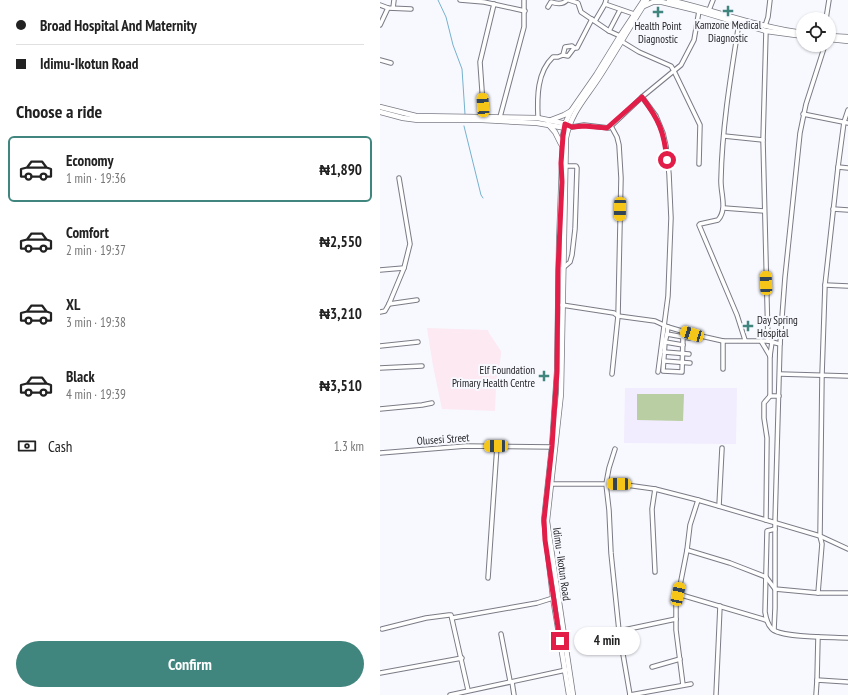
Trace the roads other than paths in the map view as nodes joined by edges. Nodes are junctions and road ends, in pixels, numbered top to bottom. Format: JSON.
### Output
{"nodes":[{"id":1,"x":394,"y":0,"type":"edge"},
{"id":2,"x":460,"y":0,"type":"edge"},
{"id":3,"x":524,"y":0,"type":"edge"},
{"id":4,"x":568,"y":0,"type":"edge"},
{"id":5,"x":644,"y":0,"type":"edge"},
{"id":6,"x":647,"y":0,"type":"edge"},
{"id":7,"x":669,"y":0,"type":"edge"},
{"id":8,"x":714,"y":0,"type":"edge"},
{"id":9,"x":770,"y":0,"type":"edge"},
{"id":10,"x":829,"y":0,"type":"edge"},
{"id":11,"x":551,"y":1,"type":"edge"},
{"id":12,"x":578,"y":1,"type":"edge"},
{"id":13,"x":652,"y":1,"type":"edge"},
{"id":14,"x":606,"y":2,"type":"edge"},
{"id":15,"x":494,"y":4,"type":"junction"},
{"id":16,"x":380,"y":5,"type":"edge"},
{"id":17,"x":643,"y":6,"type":"junction"},
{"id":18,"x":388,"y":8,"type":"junction"},
{"id":19,"x":393,"y":8,"type":"junction"},
{"id":20,"x":548,"y":8,"type":"dead end"},
{"id":21,"x":411,"y":9,"type":"dead end"},
{"id":22,"x":620,"y":10,"type":"junction"},
{"id":23,"x":709,"y":10,"type":"junction"},
{"id":24,"x":524,"y":11,"type":"junction"},
{"id":25,"x":699,"y":11,"type":"junction"},
{"id":26,"x":827,"y":12,"type":"edge"},
{"id":27,"x":634,"y":14,"type":"junction"},
{"id":28,"x":594,"y":20,"type":"junction"},
{"id":29,"x":739,"y":23,"type":"junction"},
{"id":30,"x":380,"y":24,"type":"edge"},
{"id":31,"x":766,"y":28,"type":"junction"},
{"id":32,"x":609,"y":31,"type":"junction"},
{"id":33,"x":796,"y":32,"type":"edge"},
{"id":34,"x":796,"y":34,"type":"edge"},
{"id":35,"x":836,"y":36,"type":"edge"},
{"id":36,"x":848,"y":37,"type":"edge"},
{"id":37,"x":620,"y":39,"type":"junction"},
{"id":38,"x":836,"y":40,"type":"edge"},
{"id":39,"x":848,"y":41,"type":"edge"},
{"id":40,"x":574,"y":48,"type":"junction"},
{"id":41,"x":823,"y":52,"type":"edge"},
{"id":42,"x":563,"y":55,"type":"junction"},
{"id":43,"x":380,"y":60,"type":"edge"},
{"id":44,"x":391,"y":63,"type":"dead end"},
{"id":45,"x":674,"y":71,"type":"junction"},
{"id":46,"x":642,"y":97,"type":"junction"},
{"id":47,"x":380,"y":107,"type":"edge"},
{"id":48,"x":848,"y":110,"type":"edge"},
{"id":49,"x":571,"y":111,"type":"junction"},
{"id":50,"x":380,"y":112,"type":"edge"},
{"id":51,"x":804,"y":114,"type":"junction"},
{"id":52,"x":482,"y":117,"type":"junction"},
{"id":53,"x":500,"y":117,"type":"junction"},
{"id":54,"x":538,"y":118,"type":"junction"},
{"id":55,"x":548,"y":122,"type":"junction"},
{"id":56,"x":846,"y":122,"type":"edge"},
{"id":57,"x":568,"y":126,"type":"junction"},
{"id":58,"x":611,"y":126,"type":"junction"},
{"id":59,"x":724,"y":136,"type":"junction"},
{"id":60,"x":763,"y":140,"type":"junction"},
{"id":61,"x":562,"y":147,"type":"junction"},
{"id":62,"x":699,"y":164,"type":"dead end"},
{"id":63,"x":566,"y":166,"type":"junction"},
{"id":64,"x":838,"y":167,"type":"junction"},
{"id":65,"x":848,"y":168,"type":"edge"},
{"id":66,"x":399,"y":178,"type":"dead end"},
{"id":67,"x":724,"y":208,"type":"junction"},
{"id":68,"x":833,"y":209,"type":"junction"},
{"id":69,"x":848,"y":210,"type":"edge"},
{"id":70,"x":764,"y":211,"type":"junction"},
{"id":71,"x":404,"y":268,"type":"junction"},
{"id":72,"x":562,"y":269,"type":"junction"},
{"id":73,"x":380,"y":270,"type":"edge"},
{"id":74,"x":826,"y":285,"type":"junction"},
{"id":75,"x":848,"y":286,"type":"edge"},
{"id":76,"x":417,"y":300,"type":"dead end"},
{"id":77,"x":389,"y":304,"type":"junction"},
{"id":78,"x":562,"y":305,"type":"junction"},
{"id":79,"x":380,"y":312,"type":"edge"},
{"id":80,"x":560,"y":316,"type":"junction"},
{"id":81,"x":618,"y":316,"type":"junction"},
{"id":82,"x":663,"y":324,"type":"junction"},
{"id":83,"x":668,"y":327,"type":"junction"},
{"id":84,"x":667,"y":334,"type":"junction"},
{"id":85,"x":683,"y":337,"type":"junction"},
{"id":86,"x":689,"y":338,"type":"dead end"},
{"id":87,"x":745,"y":340,"type":"junction"},
{"id":88,"x":723,"y":341,"type":"junction"},
{"id":89,"x":761,"y":341,"type":"junction"},
{"id":90,"x":770,"y":341,"type":"junction"},
{"id":91,"x":418,"y":342,"type":"dead end"},
{"id":92,"x":665,"y":342,"type":"junction"},
{"id":93,"x":780,"y":344,"type":"junction"},
{"id":94,"x":683,"y":345,"type":"junction"},
{"id":95,"x":380,"y":346,"type":"edge"},
{"id":96,"x":664,"y":352,"type":"junction"},
{"id":97,"x":683,"y":354,"type":"junction"},
{"id":98,"x":689,"y":354,"type":"dead end"},
{"id":99,"x":770,"y":356,"type":"junction"},
{"id":100,"x":664,"y":361,"type":"junction"},
{"id":101,"x":682,"y":362,"type":"junction"},
{"id":102,"x":690,"y":363,"type":"dead end"},
{"id":103,"x":422,"y":366,"type":"dead end"},
{"id":104,"x":380,"y":368,"type":"edge"},
{"id":105,"x":722,"y":369,"type":"dead end"},
{"id":106,"x":658,"y":372,"type":"dead end"},
{"id":107,"x":612,"y":374,"type":"dead end"},
{"id":108,"x":780,"y":374,"type":"junction"},
{"id":109,"x":822,"y":375,"type":"junction"},
{"id":110,"x":848,"y":376,"type":"edge"},
{"id":111,"x":770,"y":396,"type":"junction"},
{"id":112,"x":779,"y":396,"type":"junction"},
{"id":113,"x":432,"y":403,"type":"dead end"},
{"id":114,"x":380,"y":409,"type":"edge"},
{"id":115,"x":496,"y":446,"type":"junction"},
{"id":116,"x":554,"y":447,"type":"junction"},
{"id":117,"x":722,"y":448,"type":"dead end"},
{"id":118,"x":615,"y":449,"type":"dead end"},
{"id":119,"x":380,"y":453,"type":"edge"},
{"id":120,"x":552,"y":484,"type":"junction"},
{"id":121,"x":606,"y":484,"type":"junction"},
{"id":122,"x":655,"y":489,"type":"junction"},
{"id":123,"x":698,"y":500,"type":"junction"},
{"id":124,"x":719,"y":506,"type":"junction"},
{"id":125,"x":766,"y":520,"type":"junction"},
{"id":126,"x":775,"y":522,"type":"junction"},
{"id":127,"x":775,"y":529,"type":"junction"},
{"id":128,"x":820,"y":536,"type":"junction"},
{"id":129,"x":848,"y":549,"type":"edge"},
{"id":130,"x":687,"y":550,"type":"junction"},
{"id":131,"x":655,"y":572,"type":"dead end"},
{"id":132,"x":766,"y":577,"type":"junction"},
{"id":133,"x":488,"y":578,"type":"dead end"},
{"id":134,"x":775,"y":589,"type":"junction"},
{"id":135,"x":818,"y":593,"type":"junction"},
{"id":136,"x":848,"y":593,"type":"edge"},
{"id":137,"x":678,"y":594,"type":"junction"},
{"id":138,"x":554,"y":598,"type":"junction"},
{"id":139,"x":720,"y":606,"type":"junction"},
{"id":140,"x":765,"y":607,"type":"junction"},
{"id":141,"x":775,"y":608,"type":"junction"},
{"id":142,"x":452,"y":618,"type":"junction"},
{"id":143,"x":676,"y":619,"type":"junction"},
{"id":144,"x":766,"y":620,"type":"junction"},
{"id":145,"x":382,"y":629,"type":"dead end"},
{"id":146,"x":619,"y":631,"type":"junction"},
{"id":147,"x":775,"y":631,"type":"junction"},
{"id":148,"x":501,"y":634,"type":"dead end"},
{"id":149,"x":818,"y":637,"type":"junction"},
{"id":150,"x":848,"y":638,"type":"edge"},
{"id":151,"x":462,"y":658,"type":"junction"},
{"id":152,"x":680,"y":659,"type":"junction"},
{"id":153,"x":652,"y":667,"type":"dead end"},
{"id":154,"x":567,"y":670,"type":"junction"},
{"id":155,"x":380,"y":673,"type":"edge"},
{"id":156,"x":817,"y":680,"type":"junction"},
{"id":157,"x":511,"y":682,"type":"junction"},
{"id":158,"x":848,"y":682,"type":"edge"},
{"id":159,"x":691,"y":684,"type":"dead end"},
{"id":160,"x":683,"y":685,"type":"junction"},
{"id":161,"x":470,"y":690,"type":"junction"},
{"id":162,"x":450,"y":695,"type":"edge"},
{"id":163,"x":472,"y":695,"type":"edge"},
{"id":164,"x":514,"y":695,"type":"edge"},
{"id":165,"x":569,"y":695,"type":"edge"},
{"id":166,"x":573,"y":695,"type":"edge"},
{"id":167,"x":630,"y":695,"type":"edge"},
{"id":168,"x":716,"y":695,"type":"edge"},
{"id":169,"x":816,"y":695,"type":"edge"}],
"edges":[{"from":1,"to":19,"type":"street"},
{"from":2,"to":15,"type":"street"},
{"from":3,"to":24,"type":"street"},
{"from":4,"to":11,"type":"street"},
{"from":4,"to":12,"type":"street"},
{"from":5,"to":27,"type":"main road"},
{"from":6,"to":17,"type":"main road"},
{"from":7,"to":23,"type":"main road"},
{"from":8,"to":23,"type":"street"},
{"from":9,"to":31,"type":"street"},
{"from":10,"to":26,"type":"street"},
{"from":11,"to":20,"type":"street"},
{"from":12,"to":28,"type":"street"},
{"from":13,"to":17,"type":"main road"},
{"from":13,"to":25,"type":"main road"},
{"from":14,"to":22,"type":"street"},
{"from":14,"to":28,"type":"street"},
{"from":15,"to":24,"type":"street"},
{"from":15,"to":52,"type":"street"},
{"from":16,"to":18,"type":"street"},
{"from":17,"to":37,"type":"main road"},
{"from":18,"to":19,"type":"street"},
{"from":18,"to":30,"type":"street"},
{"from":19,"to":21,"type":"street"},
{"from":22,"to":27,"type":"street"},
{"from":22,"to":32,"type":"street"},
{"from":23,"to":31,"type":"main road"},
{"from":24,"to":53,"type":"street"},
{"from":25,"to":29,"type":"main road"},
{"from":25,"to":45,"type":"street"},
{"from":27,"to":37,"type":"main road"},
{"from":28,"to":32,"type":"street"},
{"from":28,"to":40,"type":"street"},
{"from":29,"to":31,"type":"main road"},
{"from":29,"to":59,"type":"street"},
{"from":31,"to":33,"type":"main road"},
{"from":31,"to":34,"type":"main road"},
{"from":31,"to":60,"type":"street"},
{"from":32,"to":37,"type":"street"},
{"from":35,"to":36,"type":"main road"},
{"from":37,"to":45,"type":"street"},
{"from":37,"to":49,"type":"main road"},
{"from":37,"to":57,"type":"main road"},
{"from":38,"to":39,"type":"main road"},
{"from":40,"to":42,"type":"street"},
{"from":40,"to":42,"type":"street"},
{"from":41,"to":51,"type":"street"},
{"from":42,"to":54,"type":"street"},
{"from":43,"to":44,"type":"street"},
{"from":45,"to":46,"type":"street"},
{"from":45,"to":62,"type":"street"},
{"from":46,"to":58,"type":"street"},
{"from":46,"to":82,"type":"street"},
{"from":47,"to":52,"type":"main road"},
{"from":48,"to":56,"type":"street"},
{"from":49,"to":55,"type":"main road"},
{"from":49,"to":57,"type":"main road"},
{"from":50,"to":55,"type":"main road"},
{"from":51,"to":56,"type":"street"},
{"from":51,"to":93,"type":"street"},
{"from":52,"to":53,"type":"main road"},
{"from":53,"to":54,"type":"main road"},
{"from":54,"to":55,"type":"main road"},
{"from":55,"to":57,"type":"main road"},
{"from":55,"to":61,"type":"main road"},
{"from":56,"to":64,"type":"street"},
{"from":57,"to":58,"type":"street"},
{"from":57,"to":61,"type":"main road"},
{"from":57,"to":63,"type":"main road"},
{"from":58,"to":81,"type":"street"},
{"from":59,"to":60,"type":"street"},
{"from":59,"to":67,"type":"street"},
{"from":60,"to":70,"type":"street"},
{"from":61,"to":80,"type":"main road"},
{"from":63,"to":72,"type":"main road"},
{"from":63,"to":72,"type":"street"},
{"from":64,"to":65,"type":"street"},
{"from":64,"to":68,"type":"street"},
{"from":66,"to":71,"type":"street"},
{"from":67,"to":70,"type":"street"},
{"from":67,"to":87,"type":"street"},
{"from":68,"to":69,"type":"street"},
{"from":68,"to":74,"type":"street"},
{"from":70,"to":90,"type":"street"},
{"from":71,"to":73,"type":"street"},
{"from":71,"to":77,"type":"street"},
{"from":72,"to":78,"type":"main road"},
{"from":74,"to":75,"type":"street"},
{"from":74,"to":109,"type":"street"},
{"from":76,"to":77,"type":"street"},
{"from":77,"to":79,"type":"street"},
{"from":78,"to":80,"type":"main road"},
{"from":78,"to":81,"type":"street"},
{"from":80,"to":116,"type":"main road"},
{"from":81,"to":82,"type":"street"},
{"from":81,"to":107,"type":"street"},
{"from":82,"to":83,"type":"street"},
{"from":82,"to":106,"type":"street"},
{"from":83,"to":84,"type":"street"},
{"from":83,"to":88,"type":"street"},
{"from":84,"to":85,"type":"street"},
{"from":84,"to":92,"type":"street"},
{"from":85,"to":86,"type":"street"},
{"from":85,"to":94,"type":"street"},
{"from":87,"to":88,"type":"street"},
{"from":87,"to":89,"type":"street"},
{"from":88,"to":105,"type":"street"},
{"from":89,"to":90,"type":"street"},
{"from":89,"to":99,"type":"street"},
{"from":90,"to":93,"type":"street"},
{"from":90,"to":99,"type":"street"},
{"from":91,"to":95,"type":"street"},
{"from":92,"to":94,"type":"street"},
{"from":92,"to":96,"type":"street"},
{"from":93,"to":108,"type":"street"},
{"from":94,"to":97,"type":"street"},
{"from":96,"to":97,"type":"street"},
{"from":96,"to":100,"type":"street"},
{"from":97,"to":98,"type":"street"},
{"from":97,"to":101,"type":"street"},
{"from":99,"to":111,"type":"street"},
{"from":100,"to":101,"type":"street"},
{"from":100,"to":101,"type":"street"},
{"from":101,"to":102,"type":"street"},
{"from":103,"to":104,"type":"street"},
{"from":108,"to":109,"type":"street"},
{"from":108,"to":112,"type":"street"},
{"from":109,"to":110,"type":"street"},
{"from":109,"to":128,"type":"street"},
{"from":111,"to":112,"type":"street"},
{"from":111,"to":125,"type":"street"},
{"from":112,"to":126,"type":"street"},
{"from":113,"to":114,"type":"street"},
{"from":115,"to":116,"type":"street","name":"Olusesi Street"},
{"from":115,"to":119,"type":"street","name":"Olusesi Street"},
{"from":115,"to":133,"type":"street"},
{"from":116,"to":120,"type":"main road","name":"Idimu - Ikotun Road"},
{"from":116,"to":138,"type":"main road"},
{"from":117,"to":124,"type":"street"},
{"from":118,"to":121,"type":"street"},
{"from":120,"to":121,"type":"street"},
{"from":120,"to":154,"type":"main road","name":"Idimu - Ikotun Road"},
{"from":121,"to":122,"type":"street"},
{"from":121,"to":146,"type":"street"},
{"from":122,"to":123,"type":"street"},
{"from":122,"to":131,"type":"street"},
{"from":123,"to":124,"type":"street"},
{"from":123,"to":130,"type":"street"},
{"from":124,"to":125,"type":"street"},
{"from":125,"to":126,"type":"street"},
{"from":126,"to":127,"type":"street"},
{"from":126,"to":128,"type":"street"},
{"from":127,"to":132,"type":"street"},
{"from":127,"to":134,"type":"street"},
{"from":128,"to":129,"type":"street"},
{"from":128,"to":135,"type":"street"},
{"from":130,"to":132,"type":"street"},
{"from":130,"to":137,"type":"street"},
{"from":132,"to":134,"type":"street"},
{"from":132,"to":140,"type":"street"},
{"from":134,"to":135,"type":"street"},
{"from":134,"to":141,"type":"street"},
{"from":135,"to":136,"type":"street"},
{"from":137,"to":139,"type":"street"},
{"from":137,"to":143,"type":"street"},
{"from":138,"to":142,"type":"street"},
{"from":138,"to":154,"type":"main road"},
{"from":139,"to":144,"type":"street"},
{"from":139,"to":168,"type":"street"},
{"from":140,"to":141,"type":"street"},
{"from":140,"to":144,"type":"street"},
{"from":141,"to":147,"type":"street"},
{"from":142,"to":145,"type":"street"},
{"from":142,"to":151,"type":"street"},
{"from":143,"to":146,"type":"street"},
{"from":143,"to":152,"type":"street"},
{"from":144,"to":147,"type":"street"},
{"from":146,"to":167,"type":"street"},
{"from":147,"to":149,"type":"street"},
{"from":148,"to":157,"type":"street"},
{"from":149,"to":150,"type":"street"},
{"from":149,"to":156,"type":"street"},
{"from":151,"to":155,"type":"street"},
{"from":151,"to":161,"type":"street"},
{"from":152,"to":153,"type":"street"},
{"from":152,"to":160,"type":"street"},
{"from":154,"to":157,"type":"street"},
{"from":154,"to":165,"type":"main road"},
{"from":154,"to":166,"type":"main road","name":"Idimu - Ikotun Road"},
{"from":156,"to":158,"type":"street"},
{"from":156,"to":169,"type":"street"},
{"from":157,"to":161,"type":"street"},
{"from":157,"to":164,"type":"street"},
{"from":159,"to":160,"type":"street"},
{"from":160,"to":167,"type":"street"},
{"from":161,"to":162,"type":"street"},
{"from":161,"to":163,"type":"street"}]}
